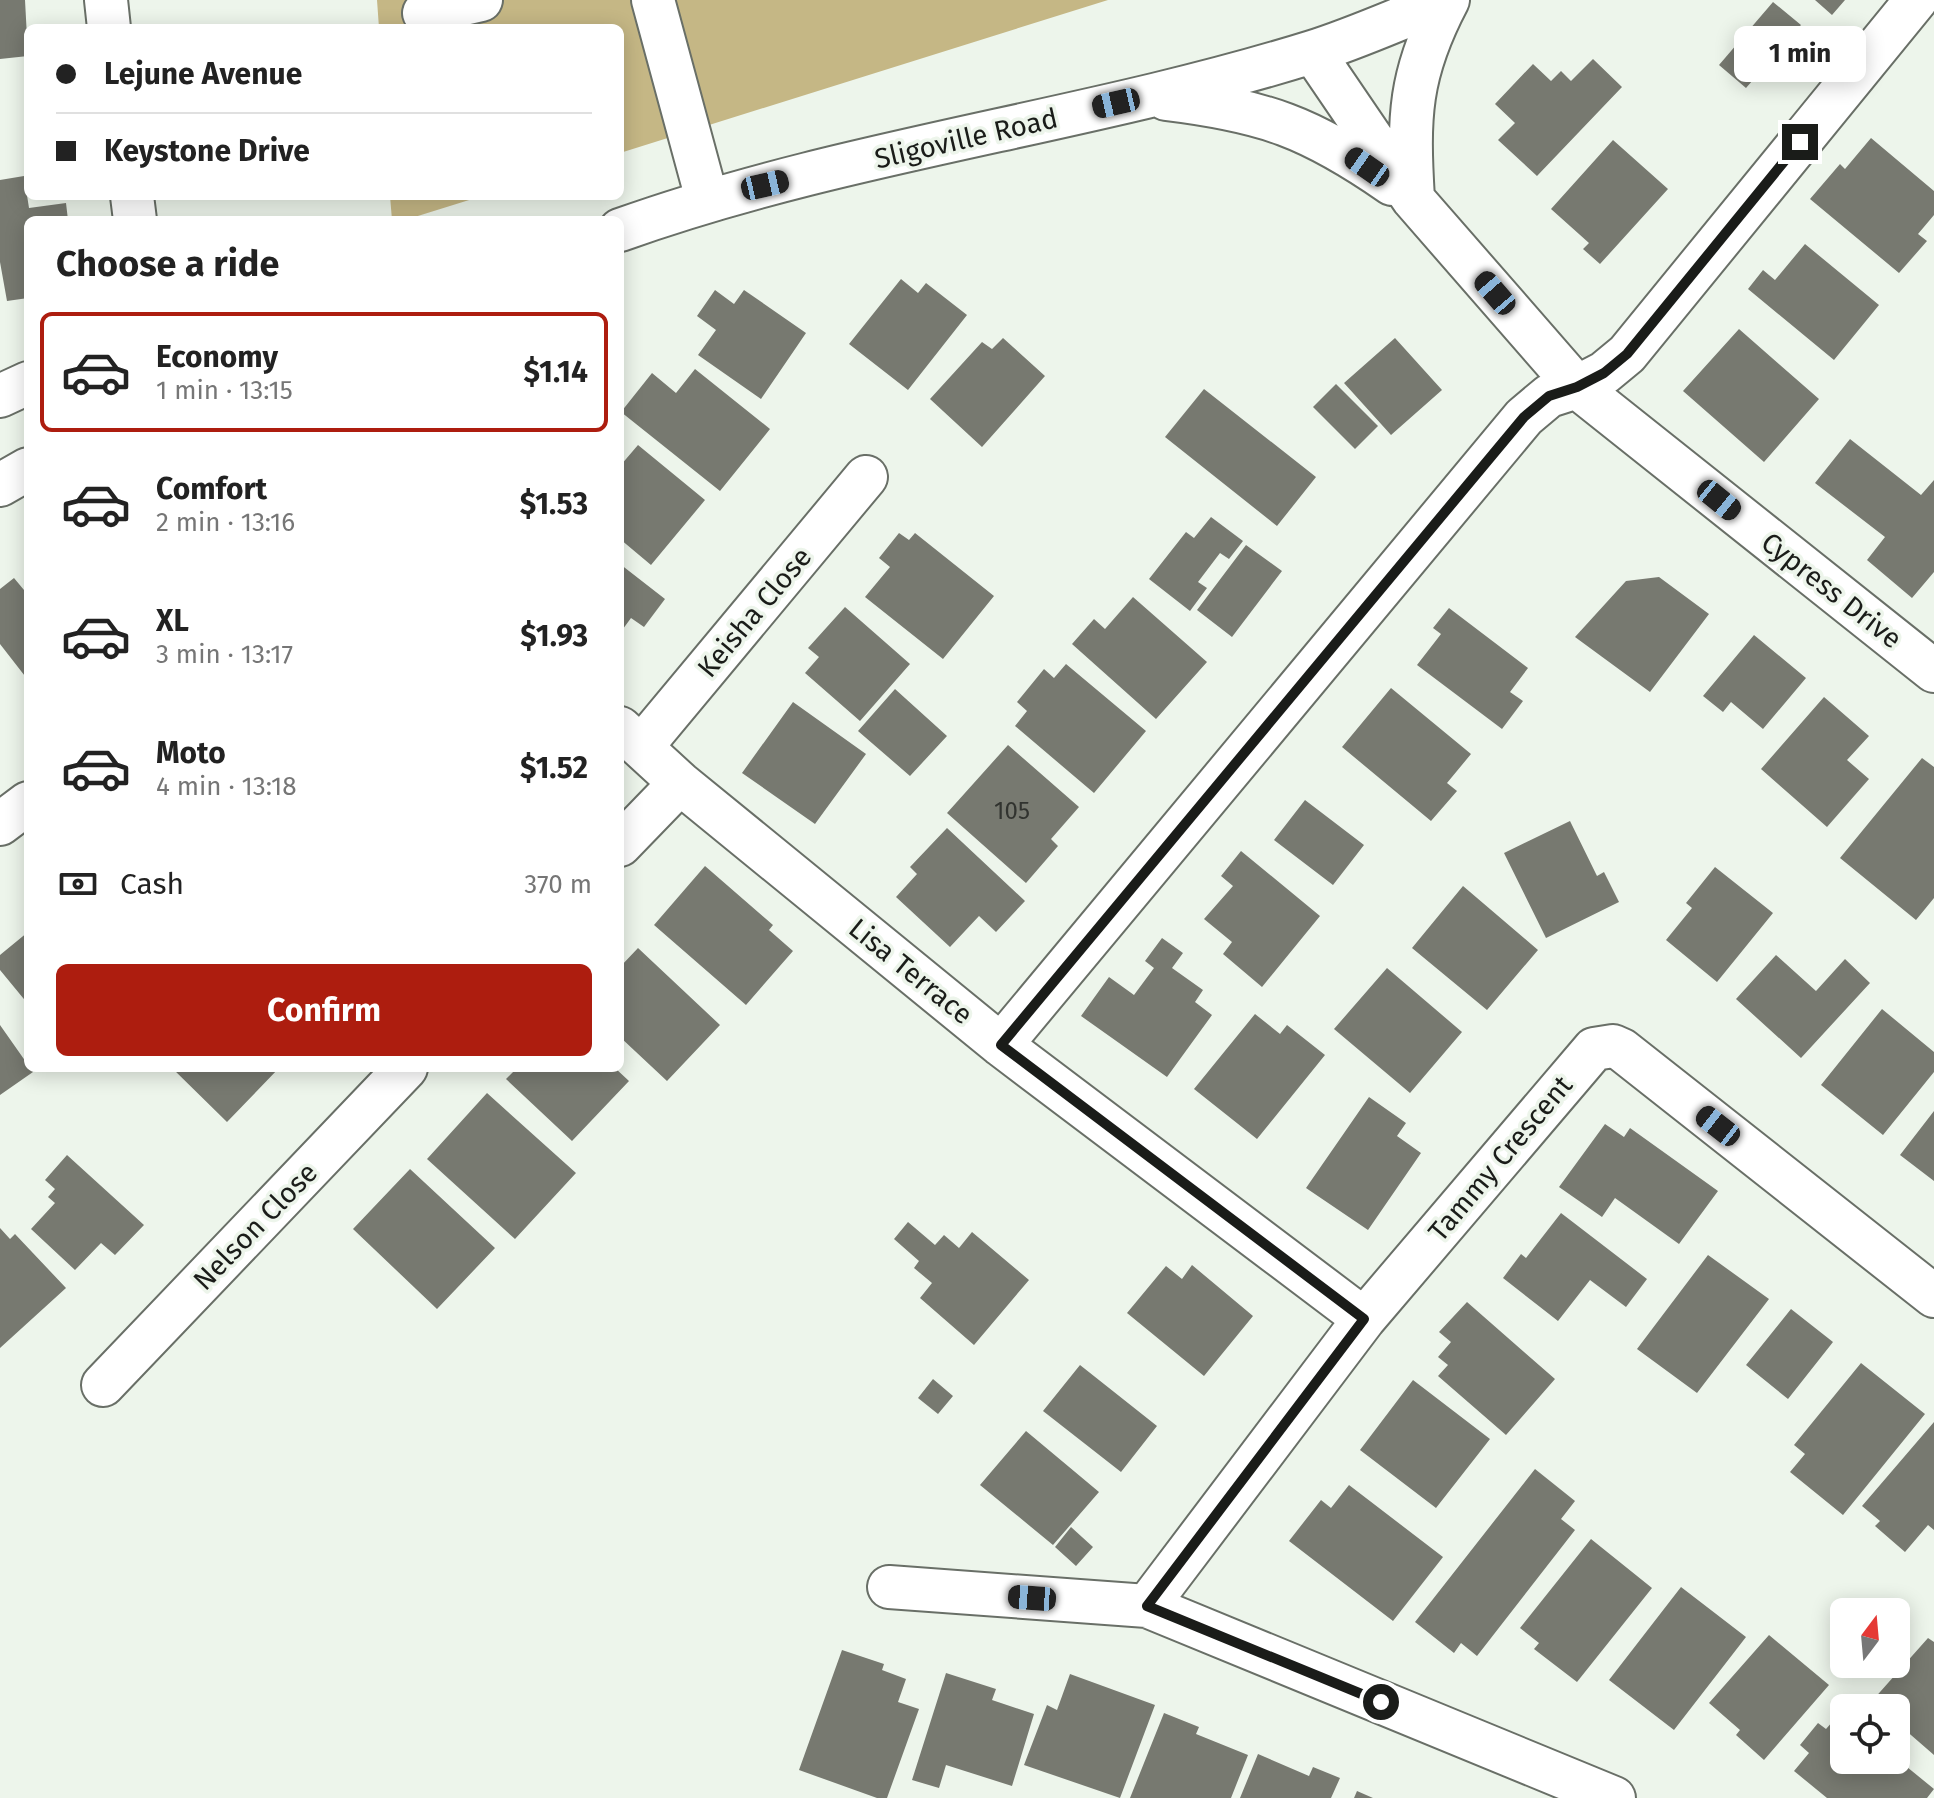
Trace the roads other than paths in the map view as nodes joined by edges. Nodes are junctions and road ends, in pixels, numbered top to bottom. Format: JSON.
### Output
{"nodes":[{"id":1,"x":106,"y":0,"type":"edge"},
{"id":2,"x":481,"y":0,"type":"edge"},
{"id":3,"x":653,"y":0,"type":"edge"},
{"id":4,"x":1448,"y":0,"type":"edge"},
{"id":5,"x":1916,"y":0,"type":"edge"},
{"id":6,"x":424,"y":13,"type":"dead end"},
{"id":7,"x":109,"y":24,"type":"edge"},
{"id":8,"x":1313,"y":52,"type":"junction"},
{"id":9,"x":1146,"y":96,"type":"junction"},
{"id":10,"x":707,"y":199,"type":"junction"},
{"id":11,"x":1413,"y":199,"type":"junction"},
{"id":12,"x":624,"y":229,"type":"edge"},
{"id":13,"x":24,"y":385,"type":"edge"},
{"id":14,"x":1577,"y":387,"type":"junction"},
{"id":15,"x":0,"y":396,"type":"edge"},
{"id":16,"x":24,"y":471,"type":"edge"},
{"id":17,"x":866,"y":477,"type":"dead end"},
{"id":18,"x":0,"y":485,"type":"edge"},
{"id":19,"x":1934,"y":670,"type":"edge"},
{"id":20,"x":631,"y":737,"type":"edge"},
{"id":21,"x":680,"y":783,"type":"junction"},
{"id":22,"x":24,"y":806,"type":"edge"},
{"id":23,"x":0,"y":824,"type":"edge"},
{"id":24,"x":624,"y":841,"type":"edge"},
{"id":25,"x":1001,"y":1045,"type":"junction"},
{"id":26,"x":402,"y":1072,"type":"edge"},
{"id":27,"x":1934,"y":1296,"type":"edge"},
{"id":28,"x":1364,"y":1319,"type":"junction"},
{"id":29,"x":103,"y":1385,"type":"dead end"},
{"id":30,"x":889,"y":1587,"type":"dead end"},
{"id":31,"x":1147,"y":1606,"type":"junction"},
{"id":32,"x":1614,"y":1798,"type":"edge"}],
"edges":[{"from":1,"to":7,"type":"street"},
{"from":2,"to":6,"type":"street"},
{"from":3,"to":10,"type":"street"},
{"from":4,"to":8,"type":"street","name":"Sligoville Road"},
{"from":4,"to":11,"type":"street"},
{"from":5,"to":14,"type":"street"},
{"from":8,"to":9,"type":"street","name":"Sligoville Road"},
{"from":8,"to":11,"type":"street","name":"Cypress Drive"},
{"from":9,"to":10,"type":"street","name":"Sligoville Road"},
{"from":9,"to":11,"type":"street"},
{"from":10,"to":12,"type":"street","name":"Sligoville Road"},
{"from":11,"to":14,"type":"street","name":"Cypress Drive"},
{"from":13,"to":15,"type":"street"},
{"from":14,"to":19,"type":"street","name":"Cypress Drive"},
{"from":14,"to":25,"type":"street"},
{"from":16,"to":18,"type":"street"},
{"from":17,"to":20,"type":"street","name":"Keisha Close"},
{"from":20,"to":21,"type":"street","name":"Lisa Terrace"},
{"from":21,"to":24,"type":"street"},
{"from":21,"to":25,"type":"street","name":"Lisa Terrace"},
{"from":22,"to":23,"type":"street"},
{"from":25,"to":28,"type":"street","name":"Lisa Terrace"},
{"from":26,"to":29,"type":"street","name":"Nelson Close"},
{"from":27,"to":28,"type":"street","name":"Tammy Crescent"},
{"from":28,"to":31,"type":"street","name":"Tammy Crescent"},
{"from":30,"to":31,"type":"street"},
{"from":31,"to":32,"type":"street"}]}
